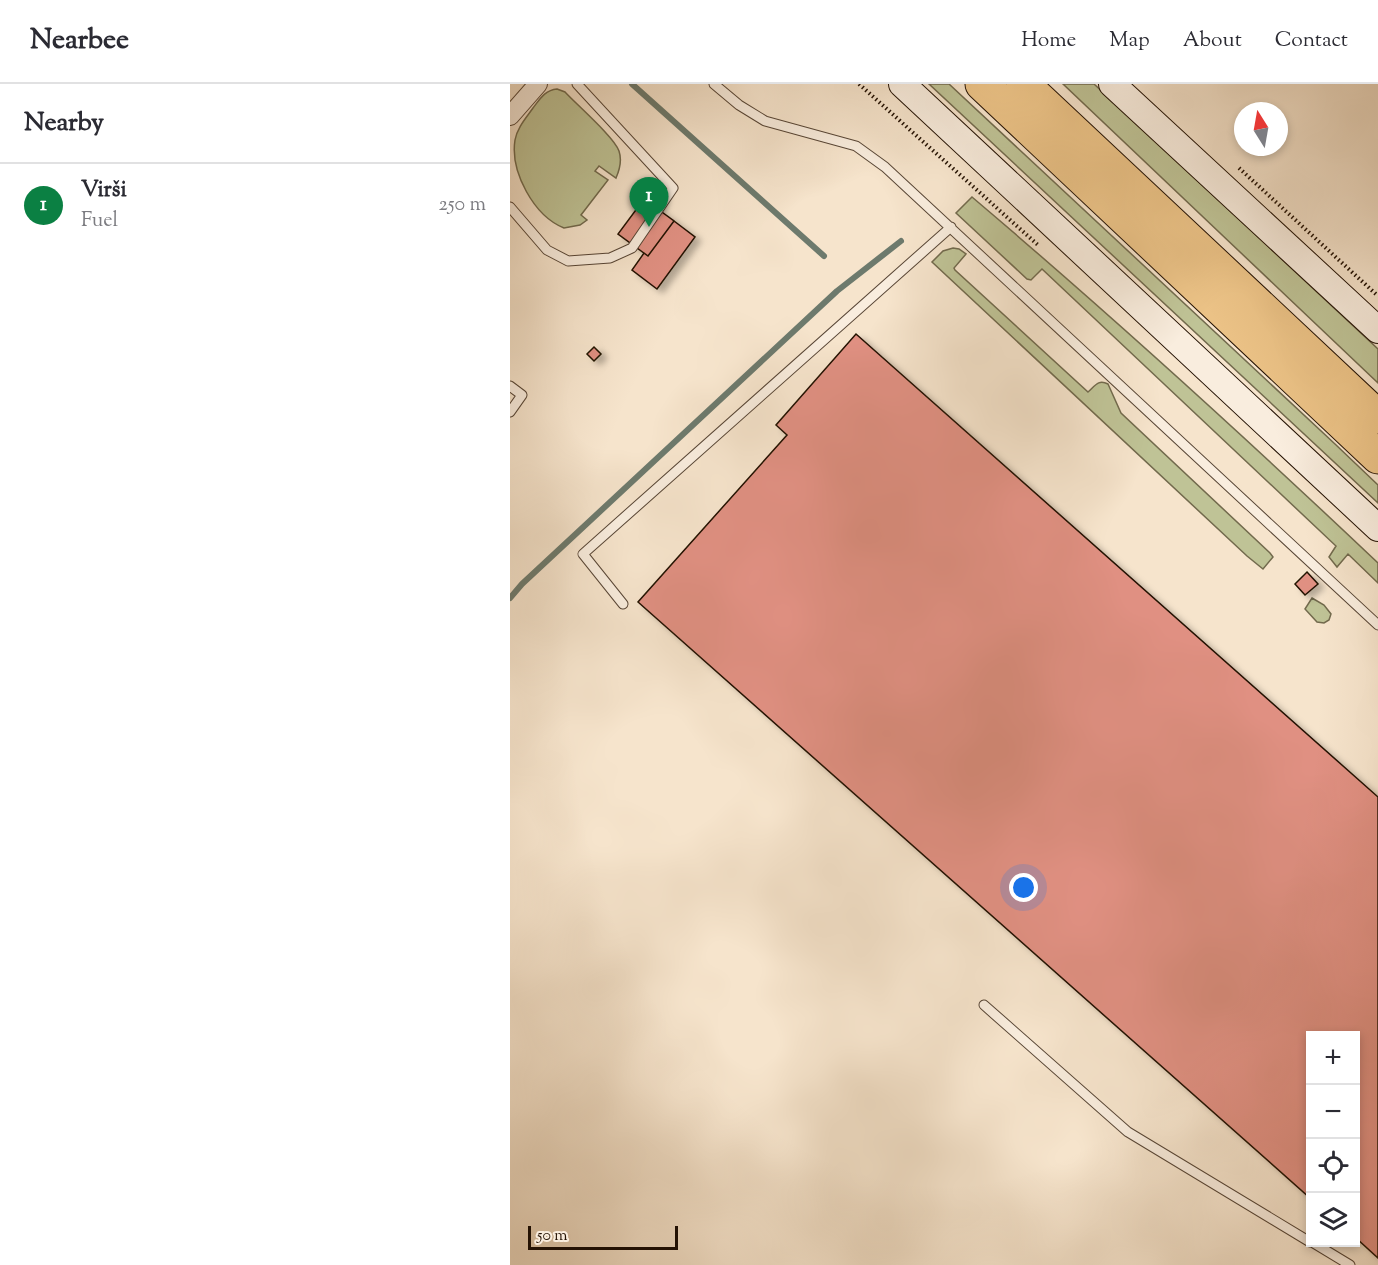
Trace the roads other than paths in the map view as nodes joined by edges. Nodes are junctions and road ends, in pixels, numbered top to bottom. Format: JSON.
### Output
{"nodes":[{"id":1,"x":538,"y":84,"type":"edge"},
{"id":2,"x":577,"y":84,"type":"edge"},
{"id":3,"x":714,"y":84,"type":"edge"},
{"id":4,"x":902,"y":84,"type":"edge"},
{"id":5,"x":982,"y":84,"type":"edge"},
{"id":6,"x":1023,"y":84,"type":"edge"},
{"id":7,"x":1112,"y":84,"type":"edge"},
{"id":8,"x":510,"y":116,"type":"edge"},
{"id":9,"x":510,"y":207,"type":"edge"},
{"id":10,"x":951,"y":228,"type":"junction"},
{"id":11,"x":1378,"y":330,"type":"edge"},
{"id":12,"x":510,"y":387,"type":"edge"},
{"id":13,"x":510,"y":412,"type":"edge"},
{"id":14,"x":1378,"y":417,"type":"edge"},
{"id":15,"x":1378,"y":457,"type":"edge"},
{"id":16,"x":1378,"y":528,"type":"edge"},
{"id":17,"x":622,"y":604,"type":"dead end"},
{"id":18,"x":1378,"y":625,"type":"edge"},
{"id":19,"x":984,"y":1005,"type":"dead end"},
{"id":20,"x":1306,"y":1239,"type":"edge"},
{"id":21,"x":1319,"y":1247,"type":"edge"},
{"id":22,"x":1350,"y":1265,"type":"edge"}],
"edges":[{"from":1,"to":8,"type":"street"},
{"from":2,"to":9,"type":"lane"},
{"from":3,"to":10,"type":"lane"},
{"from":4,"to":16,"type":"main road"},
{"from":5,"to":15,"type":"highway"},
{"from":6,"to":14,"type":"highway"},
{"from":7,"to":11,"type":"main road"},
{"from":10,"to":17,"type":"lane"},
{"from":10,"to":18,"type":"lane"},
{"from":12,"to":13,"type":"lane"},
{"from":19,"to":20,"type":"lane"},
{"from":21,"to":22,"type":"lane"}]}
